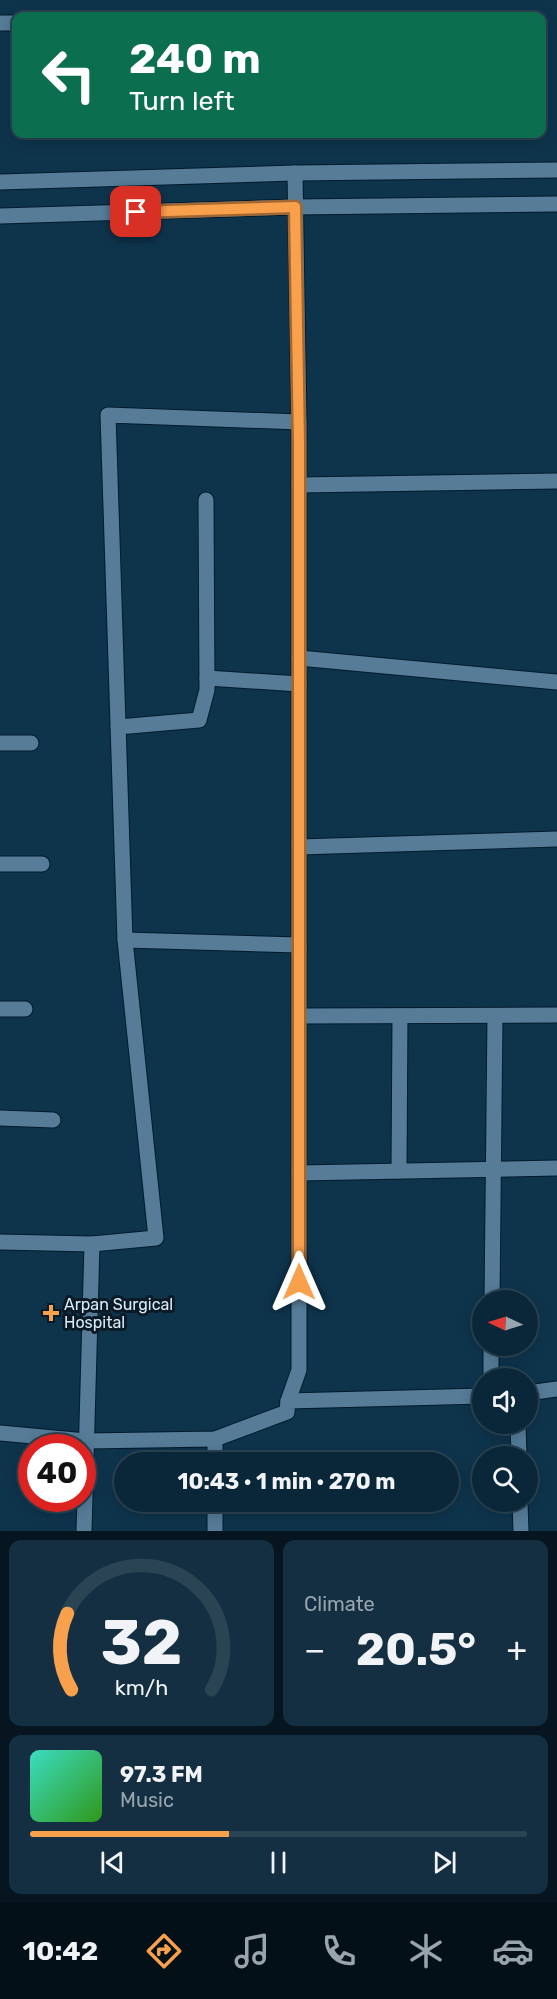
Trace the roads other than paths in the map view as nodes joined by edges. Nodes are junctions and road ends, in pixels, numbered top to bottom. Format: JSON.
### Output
{"nodes":[{"id":1,"x":557,"y":170,"type":"edge"},
{"id":2,"x":295,"y":173,"type":"junction"},
{"id":3,"x":0,"y":182,"type":"edge"},
{"id":4,"x":557,"y":204,"type":"edge"},
{"id":5,"x":295,"y":207,"type":"junction"},
{"id":6,"x":0,"y":216,"type":"edge"},
{"id":7,"x":298,"y":422,"type":"junction"},
{"id":8,"x":557,"y":481,"type":"edge"},
{"id":9,"x":299,"y":485,"type":"junction"},
{"id":10,"x":206,"y":500,"type":"dead end"},
{"id":11,"x":299,"y":658,"type":"junction"},
{"id":12,"x":207,"y":678,"type":"junction"},
{"id":13,"x":557,"y":682,"type":"edge"},
{"id":14,"x":299,"y":684,"type":"junction"},
{"id":15,"x":118,"y":727,"type":"junction"},
{"id":16,"x":0,"y":743,"type":"edge"},
{"id":17,"x":31,"y":743,"type":"dead end"},
{"id":18,"x":557,"y":839,"type":"edge"},
{"id":19,"x":299,"y":847,"type":"junction"},
{"id":20,"x":0,"y":864,"type":"edge"},
{"id":21,"x":42,"y":864,"type":"dead end"},
{"id":22,"x":125,"y":940,"type":"junction"},
{"id":23,"x":299,"y":945,"type":"junction"},
{"id":24,"x":0,"y":1009,"type":"edge"},
{"id":25,"x":25,"y":1010,"type":"dead end"},
{"id":26,"x":557,"y":1015,"type":"edge"},
{"id":27,"x":299,"y":1016,"type":"junction"},
{"id":28,"x":400,"y":1016,"type":"junction"},
{"id":29,"x":495,"y":1016,"type":"junction"},
{"id":30,"x":0,"y":1118,"type":"edge"},
{"id":31,"x":53,"y":1120,"type":"dead end"},
{"id":32,"x":557,"y":1168,"type":"edge"},
{"id":33,"x":493,"y":1169,"type":"junction"},
{"id":34,"x":399,"y":1171,"type":"junction"},
{"id":35,"x":299,"y":1173,"type":"junction"},
{"id":36,"x":0,"y":1242,"type":"edge"},
{"id":37,"x":93,"y":1244,"type":"junction"},
{"id":38,"x":492,"y":1290,"type":"edge"},
{"id":39,"x":557,"y":1389,"type":"edge"},
{"id":40,"x":538,"y":1392,"type":"edge"},
{"id":41,"x":472,"y":1396,"type":"edge"},
{"id":42,"x":288,"y":1401,"type":"junction"},
{"id":43,"x":0,"y":1433,"type":"edge"},
{"id":44,"x":86,"y":1434,"type":"edge"},
{"id":45,"x":18,"y":1435,"type":"edge"},
{"id":46,"x":215,"y":1439,"type":"junction"},
{"id":47,"x":96,"y":1441,"type":"edge"},
{"id":48,"x":215,"y":1452,"type":"edge"},
{"id":49,"x":84,"y":1512,"type":"edge"},
{"id":50,"x":215,"y":1512,"type":"edge"},
{"id":51,"x":520,"y":1512,"type":"edge"},
{"id":52,"x":84,"y":1531,"type":"edge"},
{"id":53,"x":215,"y":1531,"type":"edge"},
{"id":54,"x":521,"y":1531,"type":"edge"}],
"edges":[{"from":1,"to":2,"type":"street"},
{"from":2,"to":3,"type":"street"},
{"from":2,"to":5,"type":"street"},
{"from":4,"to":5,"type":"street"},
{"from":5,"to":6,"type":"street"},
{"from":5,"to":7,"type":"street"},
{"from":7,"to":9,"type":"street"},
{"from":7,"to":15,"type":"street"},
{"from":8,"to":9,"type":"street"},
{"from":9,"to":11,"type":"street"},
{"from":10,"to":12,"type":"street"},
{"from":11,"to":13,"type":"street"},
{"from":11,"to":14,"type":"street"},
{"from":12,"to":14,"type":"street"},
{"from":12,"to":15,"type":"street"},
{"from":14,"to":19,"type":"street"},
{"from":15,"to":22,"type":"street"},
{"from":16,"to":17,"type":"street"},
{"from":18,"to":19,"type":"street"},
{"from":19,"to":23,"type":"street"},
{"from":20,"to":21,"type":"street"},
{"from":22,"to":23,"type":"street"},
{"from":22,"to":37,"type":"street"},
{"from":23,"to":27,"type":"street"},
{"from":24,"to":25,"type":"street"},
{"from":26,"to":29,"type":"street"},
{"from":27,"to":28,"type":"street"},
{"from":27,"to":35,"type":"street"},
{"from":28,"to":29,"type":"street"},
{"from":28,"to":34,"type":"street"},
{"from":29,"to":33,"type":"street"},
{"from":30,"to":31,"type":"street"},
{"from":32,"to":33,"type":"street"},
{"from":33,"to":34,"type":"street"},
{"from":33,"to":38,"type":"street"},
{"from":34,"to":35,"type":"street"},
{"from":35,"to":42,"type":"street"},
{"from":36,"to":37,"type":"street"},
{"from":37,"to":44,"type":"street"},
{"from":39,"to":40,"type":"street"},
{"from":41,"to":42,"type":"street"},
{"from":42,"to":46,"type":"street"},
{"from":43,"to":45,"type":"street"},
{"from":46,"to":47,"type":"street"},
{"from":46,"to":48,"type":"street"},
{"from":49,"to":52,"type":"street"},
{"from":50,"to":53,"type":"street"},
{"from":51,"to":54,"type":"street"}]}
